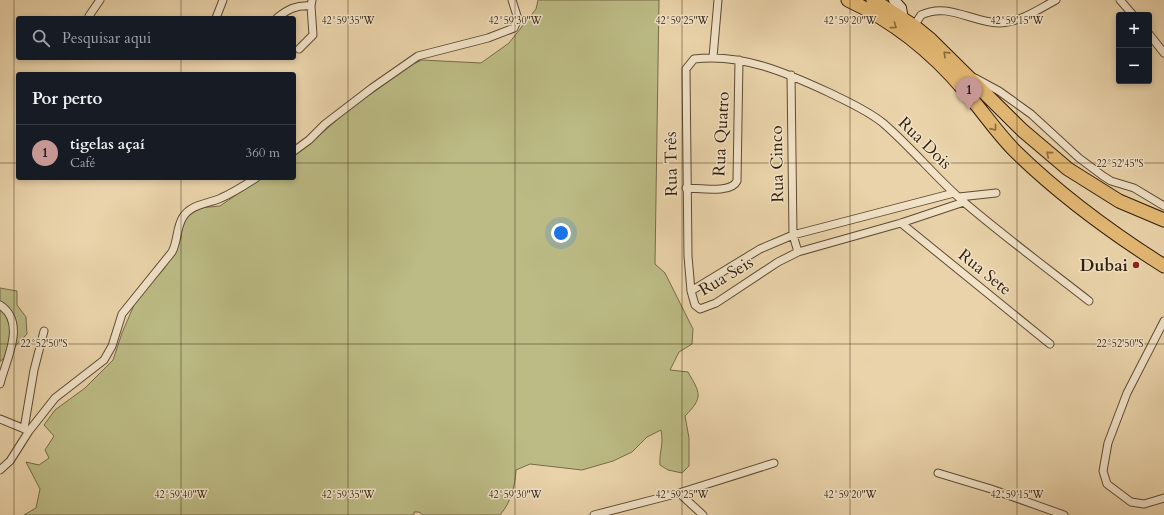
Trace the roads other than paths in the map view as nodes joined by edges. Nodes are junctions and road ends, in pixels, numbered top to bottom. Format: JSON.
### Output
{"nodes":[{"id":1,"x":100,"y":0,"type":"edge"},
{"id":2,"x":223,"y":0,"type":"edge"},
{"id":3,"x":512,"y":0,"type":"edge"},
{"id":4,"x":718,"y":0,"type":"edge"},
{"id":5,"x":848,"y":0,"type":"edge"},
{"id":6,"x":873,"y":0,"type":"edge"},
{"id":7,"x":894,"y":0,"type":"edge"},
{"id":8,"x":1056,"y":0,"type":"edge"},
{"id":9,"x":1120,"y":0,"type":"edge"},
{"id":10,"x":311,"y":3,"type":"edge"},
{"id":11,"x":1130,"y":12,"type":"edge"},
{"id":12,"x":89,"y":16,"type":"dead end"},
{"id":13,"x":217,"y":16,"type":"edge"},
{"id":14,"x":280,"y":16,"type":"edge"},
{"id":15,"x":903,"y":19,"type":"junction"},
{"id":16,"x":914,"y":26,"type":"junction"},
{"id":17,"x":1152,"y":38,"type":"edge"},
{"id":18,"x":298,"y":50,"type":"dead end"},
{"id":19,"x":1164,"y":53,"type":"edge"},
{"id":20,"x":713,"y":57,"type":"junction"},
{"id":21,"x":739,"y":60,"type":"junction"},
{"id":22,"x":962,"y":71,"type":"junction"},
{"id":23,"x":791,"y":75,"type":"junction"},
{"id":24,"x":296,"y":149,"type":"edge"},
{"id":25,"x":1022,"y":157,"type":"junction"},
{"id":26,"x":1068,"y":169,"type":"junction"},
{"id":27,"x":253,"y":180,"type":"edge"},
{"id":28,"x":686,"y":188,"type":"junction"},
{"id":29,"x":996,"y":193,"type":"dead end"},
{"id":30,"x":959,"y":198,"type":"junction"},
{"id":31,"x":1164,"y":206,"type":"edge"},
{"id":32,"x":1158,"y":214,"type":"edge"},
{"id":33,"x":1164,"y":220,"type":"edge"},
{"id":34,"x":901,"y":223,"type":"junction"},
{"id":35,"x":1164,"y":226,"type":"edge"},
{"id":36,"x":793,"y":235,"type":"junction"},
{"id":37,"x":798,"y":252,"type":"junction"},
{"id":38,"x":1164,"y":258,"type":"edge"},
{"id":39,"x":1164,"y":266,"type":"edge"},
{"id":40,"x":691,"y":291,"type":"junction"},
{"id":41,"x":1089,"y":301,"type":"dead end"},
{"id":42,"x":0,"y":306,"type":"edge"},
{"id":43,"x":1164,"y":321,"type":"edge"},
{"id":44,"x":44,"y":331,"type":"dead end"},
{"id":45,"x":1050,"y":344,"type":"dead end"},
{"id":46,"x":0,"y":384,"type":"edge"},
{"id":47,"x":0,"y":419,"type":"edge"},
{"id":48,"x":27,"y":430,"type":"junction"},
{"id":49,"x":774,"y":463,"type":"dead end"},
{"id":50,"x":0,"y":470,"type":"edge"},
{"id":51,"x":938,"y":473,"type":"dead end"},
{"id":52,"x":679,"y":493,"type":"junction"},
{"id":53,"x":1164,"y":498,"type":"edge"},
{"id":54,"x":594,"y":515,"type":"edge"},
{"id":55,"x":704,"y":515,"type":"edge"},
{"id":56,"x":1064,"y":515,"type":"edge"}],
"edges":[{"from":1,"to":12,"type":"street"},
{"from":2,"to":13,"type":"street"},
{"from":3,"to":24,"type":"street"},
{"from":4,"to":20,"type":"street"},
{"from":5,"to":25,"type":"highway","one_way":true},
{"from":6,"to":15,"type":"highway"},
{"from":7,"to":15,"type":"main road"},
{"from":8,"to":16,"type":"street"},
{"from":9,"to":11,"type":"street"},
{"from":10,"to":14,"type":"street"},
{"from":10,"to":18,"type":"street"},
{"from":15,"to":16,"type":"highway"},
{"from":22,"to":16,"type":"highway","one_way":true},
{"from":17,"to":19,"type":"street"},
{"from":20,"to":21,"type":"street","name":"Rua Dois"},
{"from":20,"to":28,"type":"street","name":"Rua Três"},
{"from":21,"to":23,"type":"street","name":"Rua Dois"},
{"from":21,"to":28,"type":"street","name":"Rua Quatro"},
{"from":26,"to":22,"type":"highway","one_way":true},
{"from":22,"to":31,"type":"street"},
{"from":23,"to":30,"type":"street","name":"Rua Dois"},
{"from":23,"to":36,"type":"street","name":"Rua Cinco"},
{"from":25,"to":38,"type":"highway"},
{"from":25,"to":39,"type":"highway"},
{"from":26,"to":32,"type":"highway"},
{"from":26,"to":35,"type":"highway"},
{"from":27,"to":48,"type":"street"},
{"from":28,"to":40,"type":"street","name":"Rua Três"},
{"from":29,"to":30,"type":"street","name":"Rua Seis"},
{"from":30,"to":34,"type":"street","name":"Rua Seis"},
{"from":30,"to":36,"type":"street","name":"Rua Seis"},
{"from":30,"to":41,"type":"street","name":"Rua Dois"},
{"from":32,"to":33,"type":"highway"},
{"from":34,"to":37,"type":"street","name":"Rua Seis"},
{"from":34,"to":45,"type":"street","name":"Rua Sete"},
{"from":36,"to":37,"type":"street","name":"Rua Cinco"},
{"from":36,"to":40,"type":"street","name":"Rua Seis"},
{"from":37,"to":40,"type":"street","name":"Rua Seis"},
{"from":42,"to":46,"type":"street"},
{"from":43,"to":53,"type":"street"},
{"from":44,"to":48,"type":"street"},
{"from":47,"to":48,"type":"street"},
{"from":48,"to":50,"type":"street"},
{"from":49,"to":52,"type":"street"},
{"from":51,"to":56,"type":"street"},
{"from":52,"to":54,"type":"street"},
{"from":52,"to":55,"type":"street"}]}
